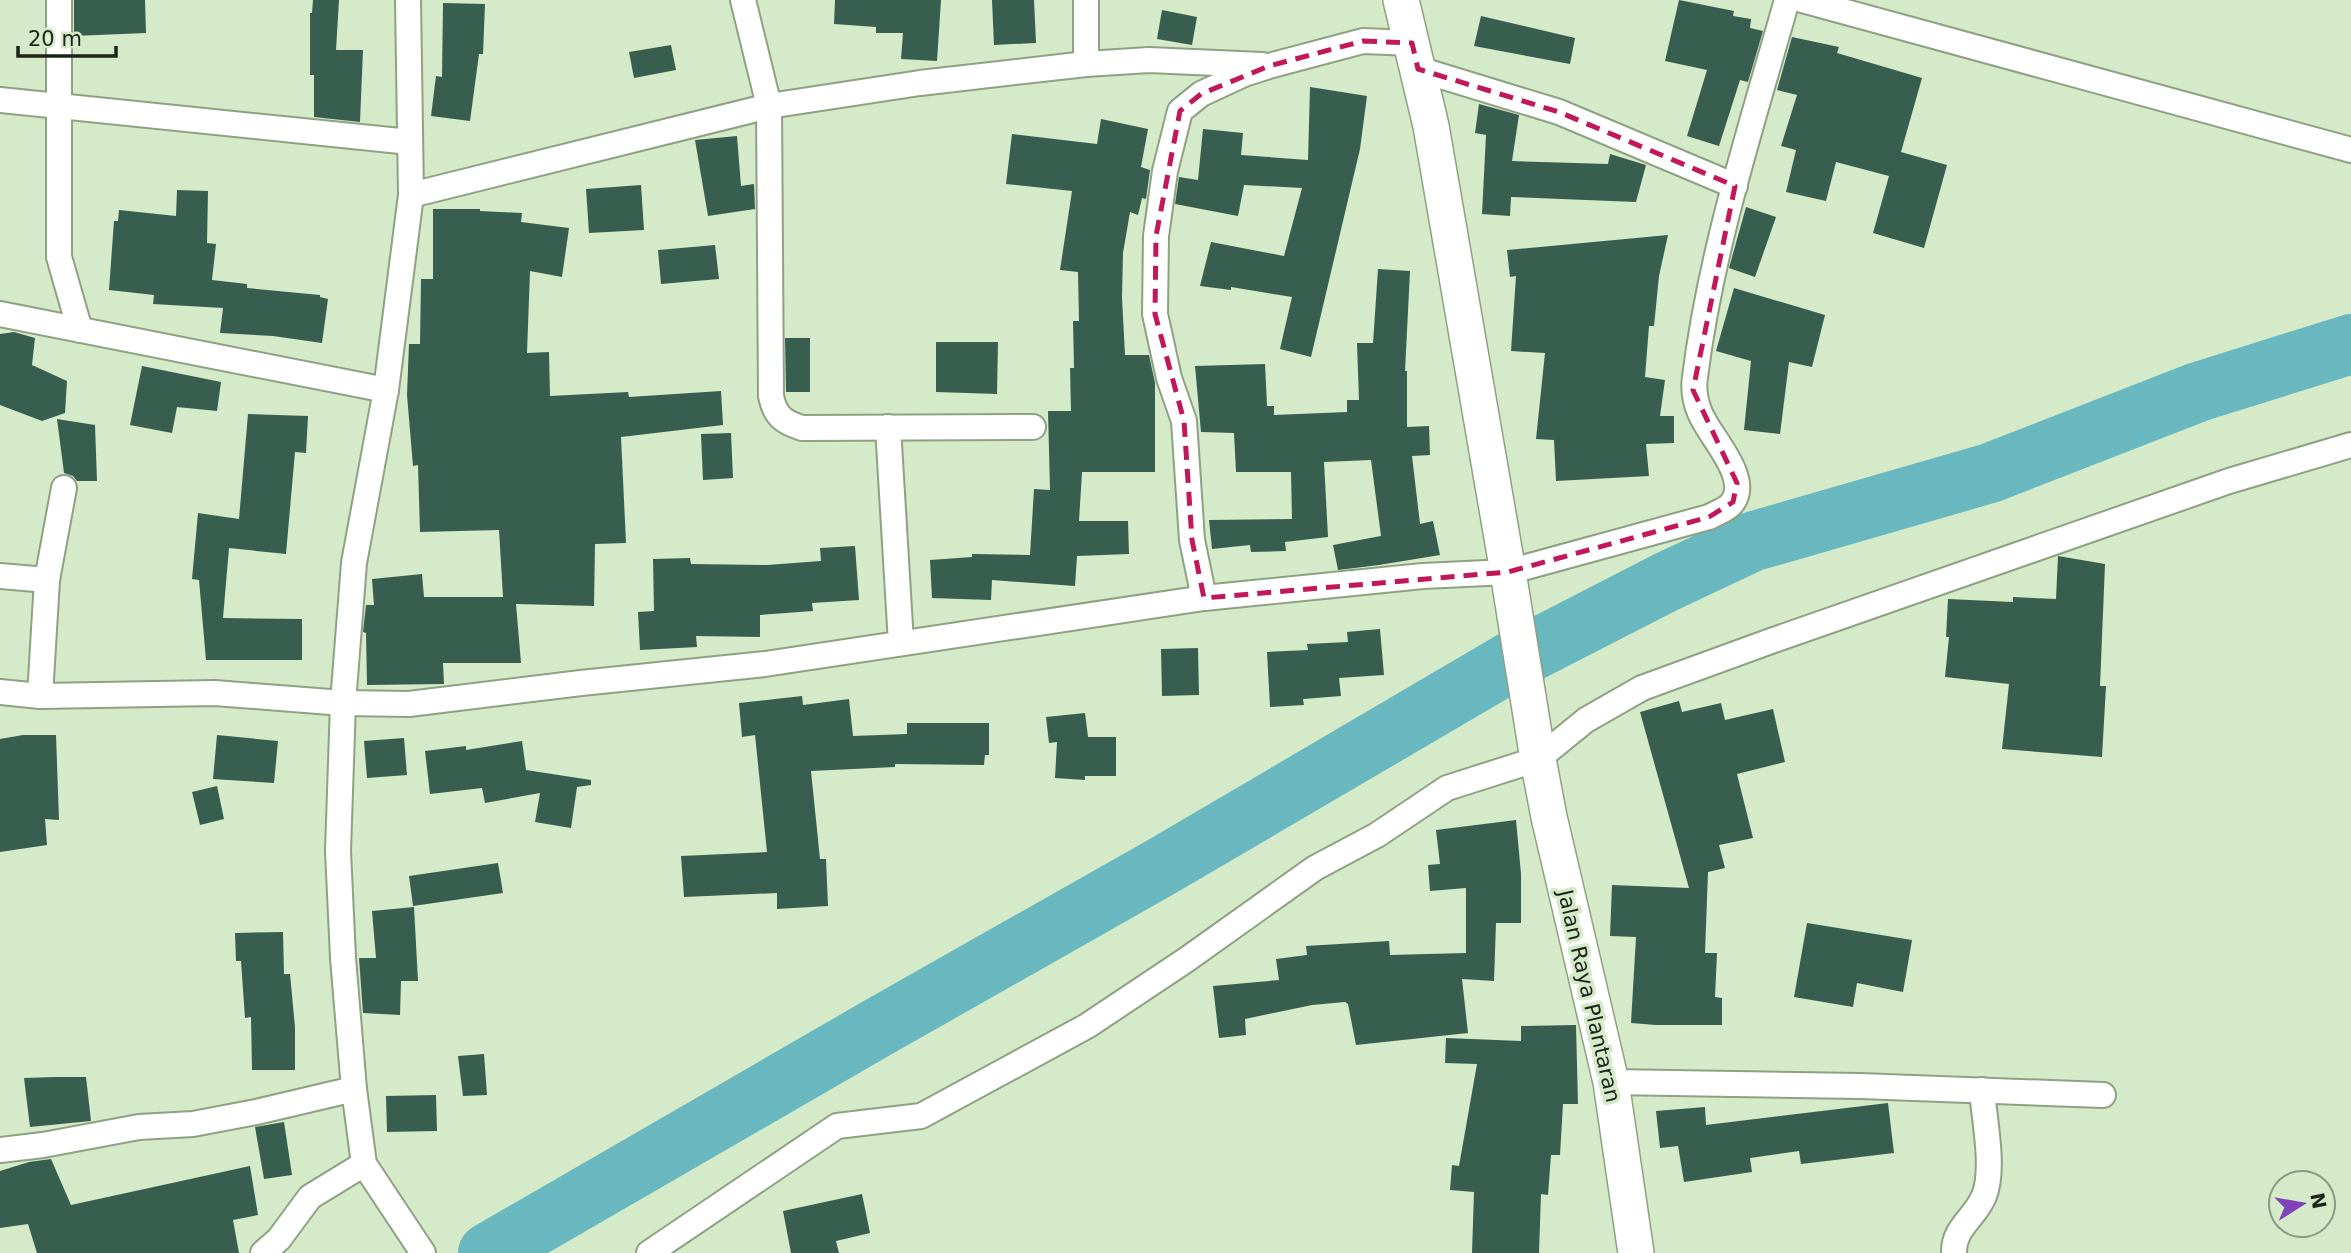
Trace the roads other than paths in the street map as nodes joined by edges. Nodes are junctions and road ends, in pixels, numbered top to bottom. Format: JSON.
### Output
{"nodes":[{"id":1,"x":59,"y":0,"type":"edge"},
{"id":2,"x":408,"y":0,"type":"edge"},
{"id":3,"x":743,"y":0,"type":"edge"},
{"id":4,"x":1086,"y":0,"type":"edge"},
{"id":5,"x":1401,"y":0,"type":"edge"},
{"id":6,"x":1787,"y":0,"type":"edge"},
{"id":7,"x":1802,"y":0,"type":"edge"},
{"id":8,"x":1415,"y":56,"type":"junction"},
{"id":9,"x":1086,"y":64,"type":"junction"},
{"id":10,"x":1269,"y":66,"type":"junction"},
{"id":11,"x":0,"y":100,"type":"edge"},
{"id":12,"x":59,"y":104,"type":"junction"},
{"id":13,"x":769,"y":106,"type":"junction"},
{"id":14,"x":410,"y":142,"type":"junction"},
{"id":15,"x":2351,"y":150,"type":"edge"},
{"id":16,"x":1735,"y":187,"type":"junction"},
{"id":17,"x":411,"y":195,"type":"junction"},
{"id":18,"x":0,"y":314,"type":"edge"},
{"id":19,"x":80,"y":330,"type":"junction"},
{"id":20,"x":386,"y":390,"type":"junction"},
{"id":21,"x":888,"y":427,"type":"junction"},
{"id":22,"x":1033,"y":428,"type":"dead end"},
{"id":23,"x":2351,"y":445,"type":"edge"},
{"id":24,"x":64,"y":488,"type":"dead end"},
{"id":25,"x":0,"y":576,"type":"edge"},
{"id":26,"x":47,"y":580,"type":"junction"},
{"id":27,"x":1510,"y":583,"type":"junction"},
{"id":28,"x":1204,"y":598,"type":"junction"},
{"id":29,"x":901,"y":643,"type":"junction"},
{"id":30,"x":0,"y":692,"type":"edge"},
{"id":31,"x":40,"y":696,"type":"junction"},
{"id":32,"x":343,"y":703,"type":"junction"},
{"id":33,"x":1536,"y":749,"type":"junction"},
{"id":34,"x":1611,"y":1082,"type":"junction"},
{"id":35,"x":354,"y":1089,"type":"junction"},
{"id":36,"x":1982,"y":1090,"type":"junction"},
{"id":37,"x":2103,"y":1095,"type":"dead end"},
{"id":38,"x":0,"y":1150,"type":"edge"},
{"id":39,"x":364,"y":1164,"type":"junction"},
{"id":40,"x":263,"y":1253,"type":"edge"},
{"id":41,"x":423,"y":1253,"type":"edge"},
{"id":42,"x":649,"y":1253,"type":"edge"},
{"id":43,"x":1636,"y":1253,"type":"edge"},
{"id":44,"x":1954,"y":1253,"type":"edge"}],
"edges":[{"from":1,"to":12,"type":"street"},
{"from":2,"to":14,"type":"street"},
{"from":3,"to":13,"type":"street"},
{"from":4,"to":9,"type":"street"},
{"from":5,"to":8,"type":"main road","name":"Jalan Raya Plantaran"},
{"from":6,"to":16,"type":"street"},
{"from":7,"to":15,"type":"street"},
{"from":8,"to":10,"type":"street"},
{"from":8,"to":16,"type":"street"},
{"from":8,"to":27,"type":"main road","name":"Jalan Raya Plantaran"},
{"from":9,"to":10,"type":"street"},
{"from":9,"to":13,"type":"street"},
{"from":10,"to":28,"type":"street"},
{"from":11,"to":12,"type":"street"},
{"from":12,"to":14,"type":"street"},
{"from":12,"to":19,"type":"street"},
{"from":13,"to":17,"type":"street"},
{"from":13,"to":21,"type":"street"},
{"from":14,"to":17,"type":"street"},
{"from":16,"to":27,"type":"street"},
{"from":17,"to":20,"type":"street"},
{"from":18,"to":19,"type":"street"},
{"from":19,"to":20,"type":"street"},
{"from":20,"to":32,"type":"street"},
{"from":21,"to":22,"type":"street"},
{"from":21,"to":29,"type":"street"},
{"from":23,"to":33,"type":"street"},
{"from":24,"to":26,"type":"street"},
{"from":25,"to":26,"type":"street"},
{"from":26,"to":31,"type":"street"},
{"from":27,"to":28,"type":"street"},
{"from":27,"to":33,"type":"main road","name":"Jalan Raya Plantaran"},
{"from":28,"to":29,"type":"street"},
{"from":29,"to":32,"type":"street"},
{"from":30,"to":31,"type":"street"},
{"from":31,"to":32,"type":"street"},
{"from":32,"to":35,"type":"street"},
{"from":33,"to":34,"type":"main road","name":"Jalan Raya Plantaran"},
{"from":33,"to":42,"type":"street"},
{"from":34,"to":36,"type":"street"},
{"from":34,"to":43,"type":"main road","name":"Jalan Raya Plantaran"},
{"from":35,"to":38,"type":"street"},
{"from":35,"to":39,"type":"street"},
{"from":36,"to":37,"type":"street"},
{"from":36,"to":44,"type":"street"},
{"from":39,"to":40,"type":"street"},
{"from":39,"to":41,"type":"street"}]}
